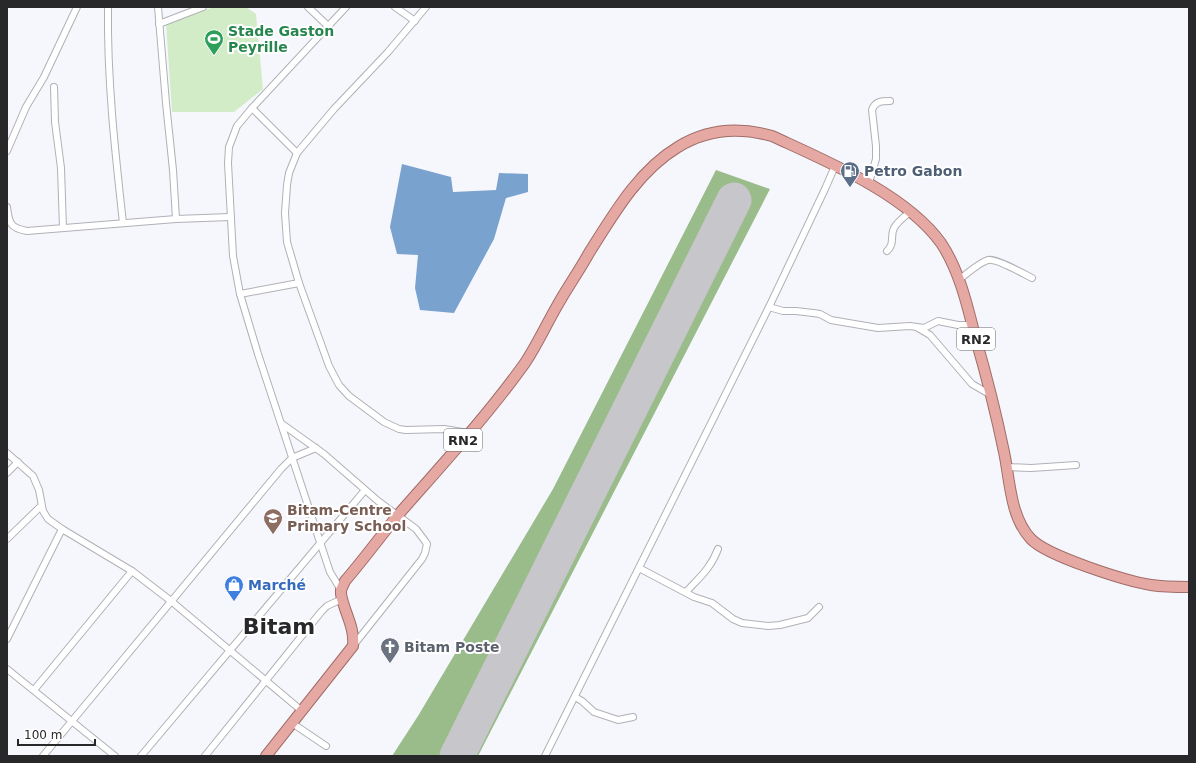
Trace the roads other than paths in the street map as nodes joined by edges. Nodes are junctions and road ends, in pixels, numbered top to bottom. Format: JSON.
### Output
{"nodes":[{"id":1,"x":78,"y":7,"type":"edge"},
{"id":2,"x":108,"y":7,"type":"edge"},
{"id":3,"x":158,"y":7,"type":"edge"},
{"id":4,"x":203,"y":7,"type":"edge"},
{"id":5,"x":308,"y":7,"type":"edge"},
{"id":6,"x":346,"y":7,"type":"edge"},
{"id":7,"x":395,"y":7,"type":"edge"},
{"id":8,"x":426,"y":7,"type":"edge"},
{"id":9,"x":415,"y":21,"type":"junction"},
{"id":10,"x":159,"y":24,"type":"junction"},
{"id":11,"x":328,"y":26,"type":"junction"},
{"id":12,"x":54,"y":87,"type":"dead end"},
{"id":13,"x":890,"y":101,"type":"dead end"},
{"id":14,"x":252,"y":108,"type":"junction"},
{"id":15,"x":7,"y":151,"type":"edge"},
{"id":16,"x":296,"y":153,"type":"junction"},
{"id":17,"x":835,"y":166,"type":"junction"},
{"id":18,"x":869,"y":184,"type":"junction"},
{"id":19,"x":7,"y":207,"type":"edge"},
{"id":20,"x":910,"y":212,"type":"junction"},
{"id":21,"x":230,"y":217,"type":"junction"},
{"id":22,"x":176,"y":219,"type":"junction"},
{"id":23,"x":122,"y":223,"type":"junction"},
{"id":24,"x":63,"y":228,"type":"junction"},
{"id":25,"x":887,"y":251,"type":"dead end"},
{"id":26,"x":1032,"y":278,"type":"dead end"},
{"id":27,"x":958,"y":280,"type":"junction"},
{"id":28,"x":299,"y":283,"type":"junction"},
{"id":29,"x":240,"y":294,"type":"junction"},
{"id":30,"x":769,"y":307,"type":"junction"},
{"id":31,"x":972,"y":325,"type":"junction"},
{"id":32,"x":917,"y":328,"type":"junction"},
{"id":33,"x":991,"y":395,"type":"junction"},
{"id":34,"x":281,"y":423,"type":"junction"},
{"id":35,"x":468,"y":433,"type":"junction"},
{"id":36,"x":316,"y":448,"type":"junction"},
{"id":37,"x":7,"y":453,"type":"edge"},
{"id":38,"x":292,"y":458,"type":"junction"},
{"id":39,"x":18,"y":462,"type":"junction"},
{"id":40,"x":1076,"y":465,"type":"dead end"},
{"id":41,"x":1007,"y":468,"type":"junction"},
{"id":42,"x":7,"y":473,"type":"edge"},
{"id":43,"x":365,"y":490,"type":"junction"},
{"id":44,"x":41,"y":506,"type":"junction"},
{"id":45,"x":397,"y":516,"type":"junction"},
{"id":46,"x":62,"y":529,"type":"junction"},
{"id":47,"x":7,"y":539,"type":"edge"},
{"id":48,"x":320,"y":542,"type":"junction"},
{"id":49,"x":718,"y":549,"type":"dead end"},
{"id":50,"x":639,"y":568,"type":"junction"},
{"id":51,"x":132,"y":571,"type":"junction"},
{"id":52,"x":1189,"y":587,"type":"edge"},
{"id":53,"x":686,"y":592,"type":"junction"},
{"id":54,"x":342,"y":594,"type":"junction"},
{"id":55,"x":171,"y":601,"type":"junction"},
{"id":56,"x":819,"y":607,"type":"dead end"},
{"id":57,"x":7,"y":639,"type":"edge"},
{"id":58,"x":353,"y":646,"type":"junction"},
{"id":59,"x":229,"y":650,"type":"junction"},
{"id":60,"x":7,"y":669,"type":"edge"},
{"id":61,"x":266,"y":680,"type":"junction"},
{"id":62,"x":34,"y":690,"type":"junction"},
{"id":63,"x":575,"y":697,"type":"junction"},
{"id":64,"x":302,"y":711,"type":"junction"},
{"id":65,"x":634,"y":717,"type":"dead end"},
{"id":66,"x":71,"y":721,"type":"junction"},
{"id":67,"x":292,"y":723,"type":"junction"},
{"id":68,"x":326,"y":746,"type":"dead end"},
{"id":69,"x":43,"y":756,"type":"edge"},
{"id":70,"x":115,"y":756,"type":"edge"},
{"id":71,"x":142,"y":756,"type":"edge"},
{"id":72,"x":205,"y":756,"type":"edge"},
{"id":73,"x":266,"y":756,"type":"edge"},
{"id":74,"x":545,"y":756,"type":"edge"}],
"edges":[{"from":1,"to":15,"type":"street"},
{"from":2,"to":23,"type":"street"},
{"from":3,"to":10,"type":"street"},
{"from":4,"to":10,"type":"street"},
{"from":5,"to":11,"type":"street"},
{"from":6,"to":11,"type":"street"},
{"from":7,"to":9,"type":"street"},
{"from":8,"to":9,"type":"street"},
{"from":9,"to":16,"type":"street"},
{"from":10,"to":22,"type":"street"},
{"from":11,"to":14,"type":"street"},
{"from":12,"to":24,"type":"street"},
{"from":13,"to":18,"type":"street"},
{"from":14,"to":16,"type":"street"},
{"from":14,"to":21,"type":"street"},
{"from":16,"to":28,"type":"street"},
{"from":17,"to":18,"type":"highway","number":"RN2"},
{"from":17,"to":30,"type":"street"},
{"from":17,"to":35,"type":"highway","number":"RN2"},
{"from":18,"to":20,"type":"highway","number":"RN2"},
{"from":19,"to":24,"type":"street"},
{"from":20,"to":25,"type":"street"},
{"from":20,"to":27,"type":"highway","number":"RN2"},
{"from":21,"to":22,"type":"street"},
{"from":21,"to":29,"type":"street"},
{"from":22,"to":23,"type":"street"},
{"from":23,"to":24,"type":"street"},
{"from":26,"to":27,"type":"street"},
{"from":27,"to":31,"type":"highway","number":"RN2"},
{"from":28,"to":29,"type":"street"},
{"from":28,"to":35,"type":"street"},
{"from":29,"to":34,"type":"street"},
{"from":30,"to":32,"type":"street"},
{"from":30,"to":50,"type":"street"},
{"from":31,"to":32,"type":"street"},
{"from":31,"to":33,"type":"highway","number":"RN2"},
{"from":32,"to":33,"type":"street"},
{"from":33,"to":41,"type":"highway","number":"RN2"},
{"from":34,"to":36,"type":"street"},
{"from":34,"to":38,"type":"street"},
{"from":35,"to":45,"type":"highway","number":"RN2"},
{"from":36,"to":38,"type":"street"},
{"from":36,"to":43,"type":"street"},
{"from":37,"to":39,"type":"street"},
{"from":38,"to":48,"type":"street"},
{"from":38,"to":55,"type":"street"},
{"from":39,"to":42,"type":"street"},
{"from":39,"to":44,"type":"street"},
{"from":40,"to":41,"type":"street"},
{"from":41,"to":52,"type":"highway","number":"RN2"},
{"from":43,"to":45,"type":"street"},
{"from":43,"to":48,"type":"street"},
{"from":44,"to":46,"type":"street"},
{"from":44,"to":47,"type":"street"},
{"from":45,"to":54,"type":"highway","number":"RN2"},
{"from":45,"to":58,"type":"street"},
{"from":46,"to":51,"type":"street"},
{"from":46,"to":57,"type":"street"},
{"from":48,"to":54,"type":"street"},
{"from":48,"to":59,"type":"street"},
{"from":49,"to":53,"type":"street"},
{"from":50,"to":53,"type":"street"},
{"from":50,"to":63,"type":"street"},
{"from":51,"to":55,"type":"street"},
{"from":51,"to":62,"type":"street"},
{"from":53,"to":56,"type":"street"},
{"from":54,"to":58,"type":"highway"},
{"from":54,"to":61,"type":"street"},
{"from":55,"to":59,"type":"street"},
{"from":55,"to":66,"type":"street"},
{"from":58,"to":64,"type":"highway"},
{"from":59,"to":61,"type":"street"},
{"from":59,"to":71,"type":"street"},
{"from":60,"to":62,"type":"street"},
{"from":61,"to":64,"type":"street"},
{"from":61,"to":72,"type":"street"},
{"from":62,"to":66,"type":"street"},
{"from":63,"to":65,"type":"street"},
{"from":63,"to":74,"type":"street"},
{"from":64,"to":67,"type":"highway"},
{"from":66,"to":69,"type":"street"},
{"from":66,"to":70,"type":"street"},
{"from":67,"to":68,"type":"street"},
{"from":67,"to":73,"type":"highway"}]}
